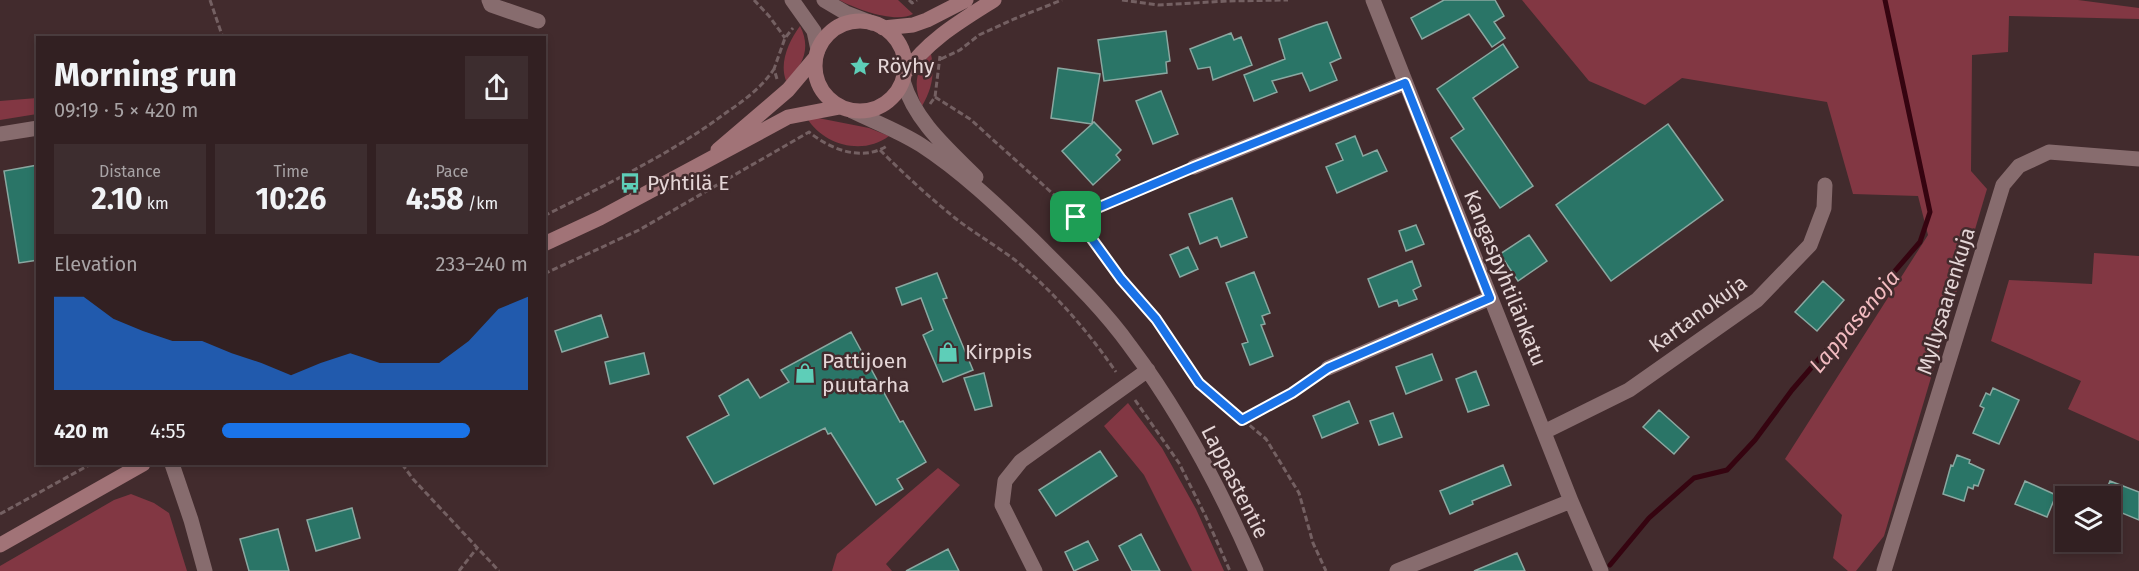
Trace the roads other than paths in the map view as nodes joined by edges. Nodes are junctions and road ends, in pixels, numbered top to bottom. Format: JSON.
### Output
{"nodes":[{"id":1,"x":489,"y":0,"type":"edge"},
{"id":2,"x":792,"y":0,"type":"edge"},
{"id":3,"x":824,"y":0,"type":"edge"},
{"id":4,"x":966,"y":0,"type":"edge"},
{"id":5,"x":994,"y":0,"type":"edge"},
{"id":6,"x":1373,"y":0,"type":"edge"},
{"id":7,"x":538,"y":21,"type":"dead end"},
{"id":8,"x":877,"y":26,"type":"junction"},
{"id":9,"x":817,"y":54,"type":"junction"},
{"id":10,"x":903,"y":77,"type":"junction"},
{"id":11,"x":1405,"y":83,"type":"junction"},
{"id":12,"x":846,"y":109,"type":"junction"},
{"id":13,"x":36,"y":128,"type":"edge"},
{"id":14,"x":0,"y":134,"type":"edge"},
{"id":15,"x":709,"y":158,"type":"junction"},
{"id":16,"x":2139,"y":159,"type":"edge"},
{"id":17,"x":1194,"y":167,"type":"road end"},
{"id":18,"x":1825,"y":185,"type":"dead end"},
{"id":19,"x":1013,"y":221,"type":"junction"},
{"id":20,"x":546,"y":243,"type":"edge"},
{"id":21,"x":1490,"y":298,"type":"junction"},
{"id":22,"x":1328,"y":368,"type":"road end"},
{"id":23,"x":1148,"y":370,"type":"junction"},
{"id":24,"x":1544,"y":432,"type":"junction"},
{"id":25,"x":141,"y":465,"type":"edge"},
{"id":26,"x":172,"y":465,"type":"edge"},
{"id":27,"x":1571,"y":501,"type":"junction"},
{"id":28,"x":0,"y":545,"type":"edge"},
{"id":29,"x":205,"y":571,"type":"edge"},
{"id":30,"x":1035,"y":571,"type":"edge"},
{"id":31,"x":1256,"y":571,"type":"edge"},
{"id":32,"x":1397,"y":571,"type":"edge"},
{"id":33,"x":1601,"y":571,"type":"edge"},
{"id":34,"x":1884,"y":571,"type":"edge"}],
"edges":[{"from":1,"to":7,"type":"street"},
{"from":2,"to":9,"type":"street"},
{"from":3,"to":8,"type":"street"},
{"from":4,"to":8,"type":"street"},
{"from":5,"to":10,"type":"street"},
{"from":6,"to":11,"type":"street","name":"Kangaspyhtilänkatu"},
{"from":8,"to":9,"type":"street"},
{"from":8,"to":10,"type":"street"},
{"from":9,"to":12,"type":"street"},
{"from":9,"to":15,"type":"street"},
{"from":10,"to":12,"type":"street"},
{"from":10,"to":19,"type":"street","name":"Lappastentie"},
{"from":11,"to":17,"type":"street"},
{"from":11,"to":21,"type":"street","name":"Kangaspyhtilänkatu"},
{"from":12,"to":15,"type":"street"},
{"from":12,"to":19,"type":"street","name":"Lappastentie"},
{"from":13,"to":14,"type":"street"},
{"from":15,"to":20,"type":"street"},
{"from":16,"to":34,"type":"street","name":"Myllysaarenkuja"},
{"from":18,"to":24,"type":"street","name":"Kartanokuja"},
{"from":19,"to":23,"type":"street","name":"Lappastentie"},
{"from":21,"to":22,"type":"street"},
{"from":21,"to":24,"type":"street","name":"Kangaspyhtilänkatu"},
{"from":23,"to":30,"type":"street"},
{"from":23,"to":31,"type":"street","name":"Lappastentie"},
{"from":24,"to":27,"type":"street","name":"Kangaspyhtilänkatu"},
{"from":25,"to":28,"type":"street"},
{"from":26,"to":29,"type":"street"},
{"from":27,"to":32,"type":"street"},
{"from":27,"to":33,"type":"street","name":"Kangaspyhtilänkatu"}]}
